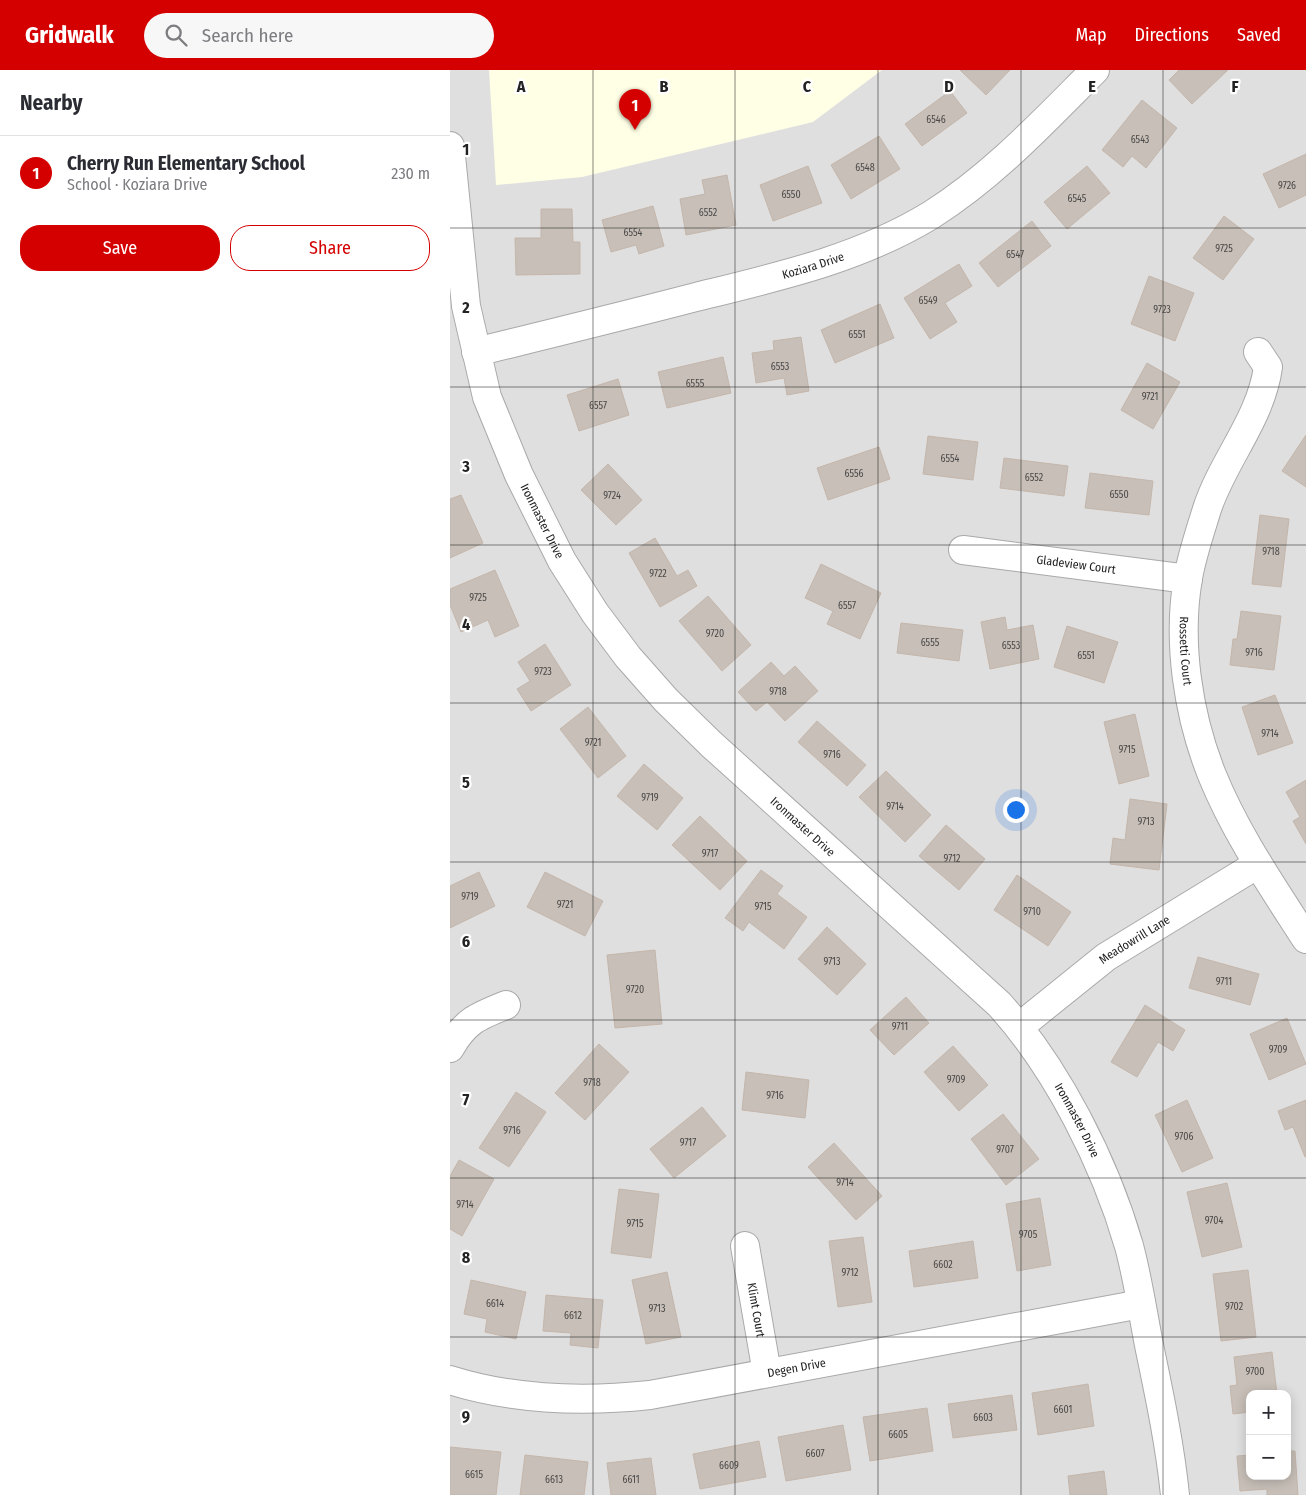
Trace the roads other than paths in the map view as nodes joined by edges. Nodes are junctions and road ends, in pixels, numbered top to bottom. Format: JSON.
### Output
{"nodes":[{"id":1,"x":1095,"y":70,"type":"edge"},
{"id":2,"x":450,"y":146,"type":"edge"},
{"id":3,"x":476,"y":352,"type":"junction"},
{"id":4,"x":1258,"y":352,"type":"dead end"},
{"id":5,"x":963,"y":550,"type":"dead end"},
{"id":6,"x":1188,"y":579,"type":"junction"},
{"id":7,"x":1258,"y":864,"type":"junction"},
{"id":8,"x":1306,"y":939,"type":"edge"},
{"id":9,"x":506,"y":1005,"type":"dead end"},
{"id":10,"x":1019,"y":1027,"type":"junction"},
{"id":11,"x":450,"y":1048,"type":"edge"},
{"id":12,"x":745,"y":1246,"type":"dead end"},
{"id":13,"x":1141,"y":1304,"type":"junction"},
{"id":14,"x":767,"y":1373,"type":"junction"},
{"id":15,"x":450,"y":1380,"type":"edge"},
{"id":16,"x":1175,"y":1495,"type":"edge"}],
"edges":[{"from":1,"to":3,"type":"street","name":"Koziara Drive"},
{"from":2,"to":3,"type":"street","name":"Ironmaster Drive"},
{"from":3,"to":10,"type":"street","name":"Ironmaster Drive"},
{"from":4,"to":6,"type":"street","name":"Rossetti Court"},
{"from":5,"to":6,"type":"street","name":"Gladeview Court"},
{"from":6,"to":7,"type":"street","name":"Rossetti Court"},
{"from":7,"to":8,"type":"street","name":"Rossetti Court"},
{"from":7,"to":10,"type":"street","name":"Meadowrill Lane"},
{"from":9,"to":11,"type":"street"},
{"from":10,"to":13,"type":"street","name":"Ironmaster Drive"},
{"from":12,"to":14,"type":"street","name":"Klimt Court"},
{"from":13,"to":14,"type":"street","name":"Degen Drive"},
{"from":13,"to":16,"type":"street","name":"Ironmaster Drive"},
{"from":14,"to":15,"type":"street","name":"Degen Drive"}]}
